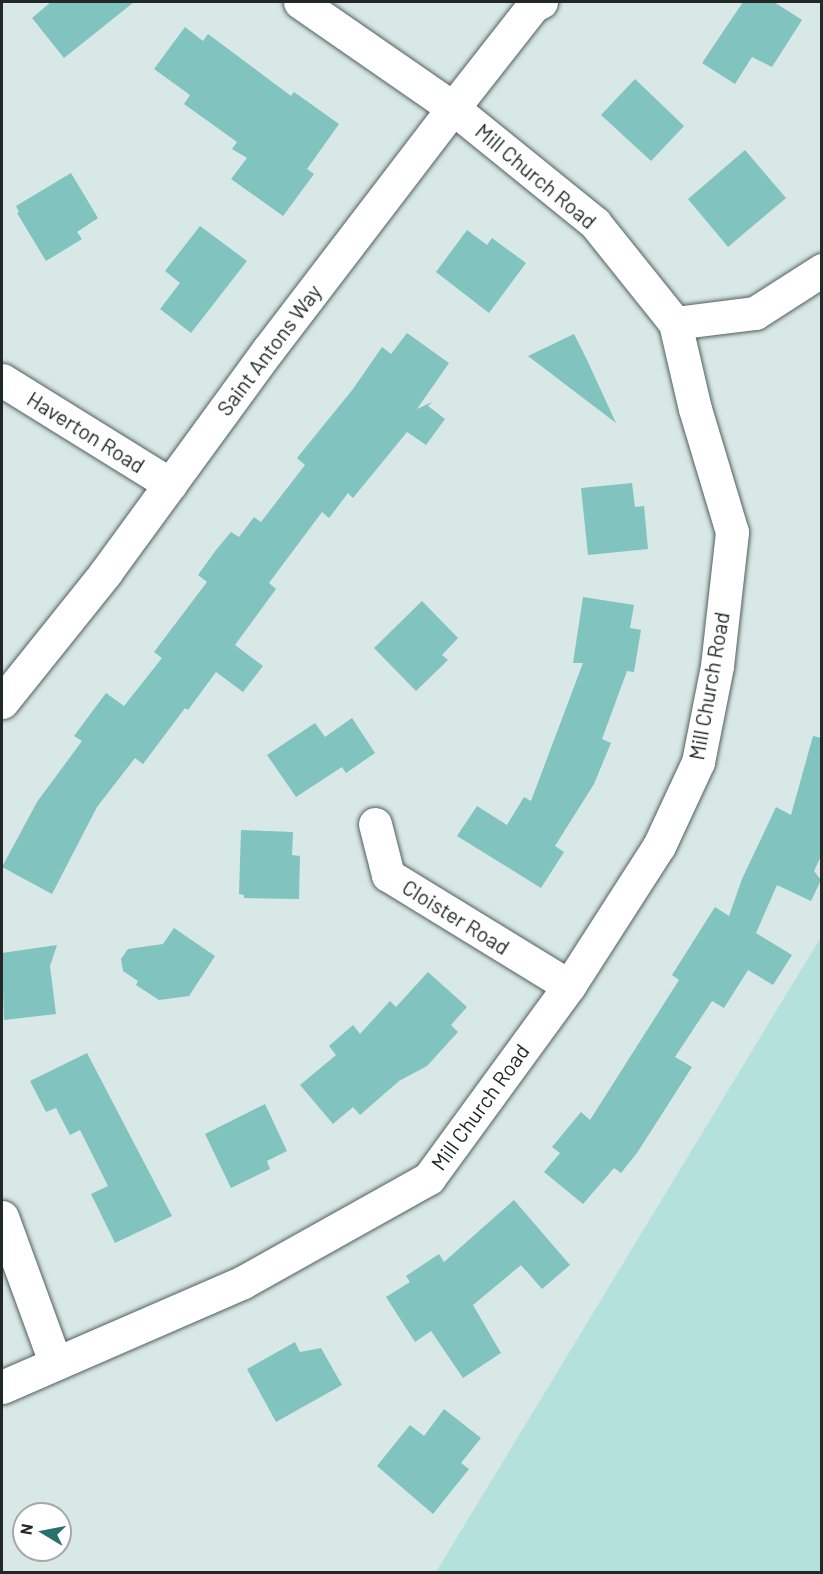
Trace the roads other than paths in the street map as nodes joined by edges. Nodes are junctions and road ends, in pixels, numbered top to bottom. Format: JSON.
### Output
{"nodes":[{"id":1,"x":300,"y":2,"type":"edge"},
{"id":2,"x":541,"y":2,"type":"edge"},
{"id":3,"x":453,"y":108,"type":"junction"},
{"id":4,"x":822,"y":270,"type":"edge"},
{"id":5,"x":675,"y":323,"type":"junction"},
{"id":6,"x":2,"y":380,"type":"edge"},
{"id":7,"x":170,"y":484,"type":"junction"},
{"id":8,"x":2,"y":702,"type":"edge"},
{"id":9,"x":375,"y":824,"type":"dead end"},
{"id":10,"x":568,"y":986,"type":"junction"},
{"id":11,"x":2,"y":1217,"type":"edge"},
{"id":12,"x":55,"y":1362,"type":"junction"},
{"id":13,"x":2,"y":1387,"type":"edge"}],
"edges":[{"from":1,"to":3,"type":"street","name":"Mill Church Road"},
{"from":2,"to":3,"type":"street","name":"Saint Antons Way"},
{"from":3,"to":5,"type":"street","name":"Mill Church Road"},
{"from":3,"to":7,"type":"street","name":"Saint Antons Way"},
{"from":4,"to":5,"type":"street"},
{"from":5,"to":10,"type":"street","name":"Mill Church Road"},
{"from":6,"to":7,"type":"street","name":"Haverton Road"},
{"from":7,"to":8,"type":"street","name":"Saint Antons Way"},
{"from":9,"to":10,"type":"street","name":"Cloister Road"},
{"from":10,"to":12,"type":"street","name":"Mill Church Road"},
{"from":11,"to":12,"type":"street"},
{"from":12,"to":13,"type":"street","name":"Mill Church Road"}]}
